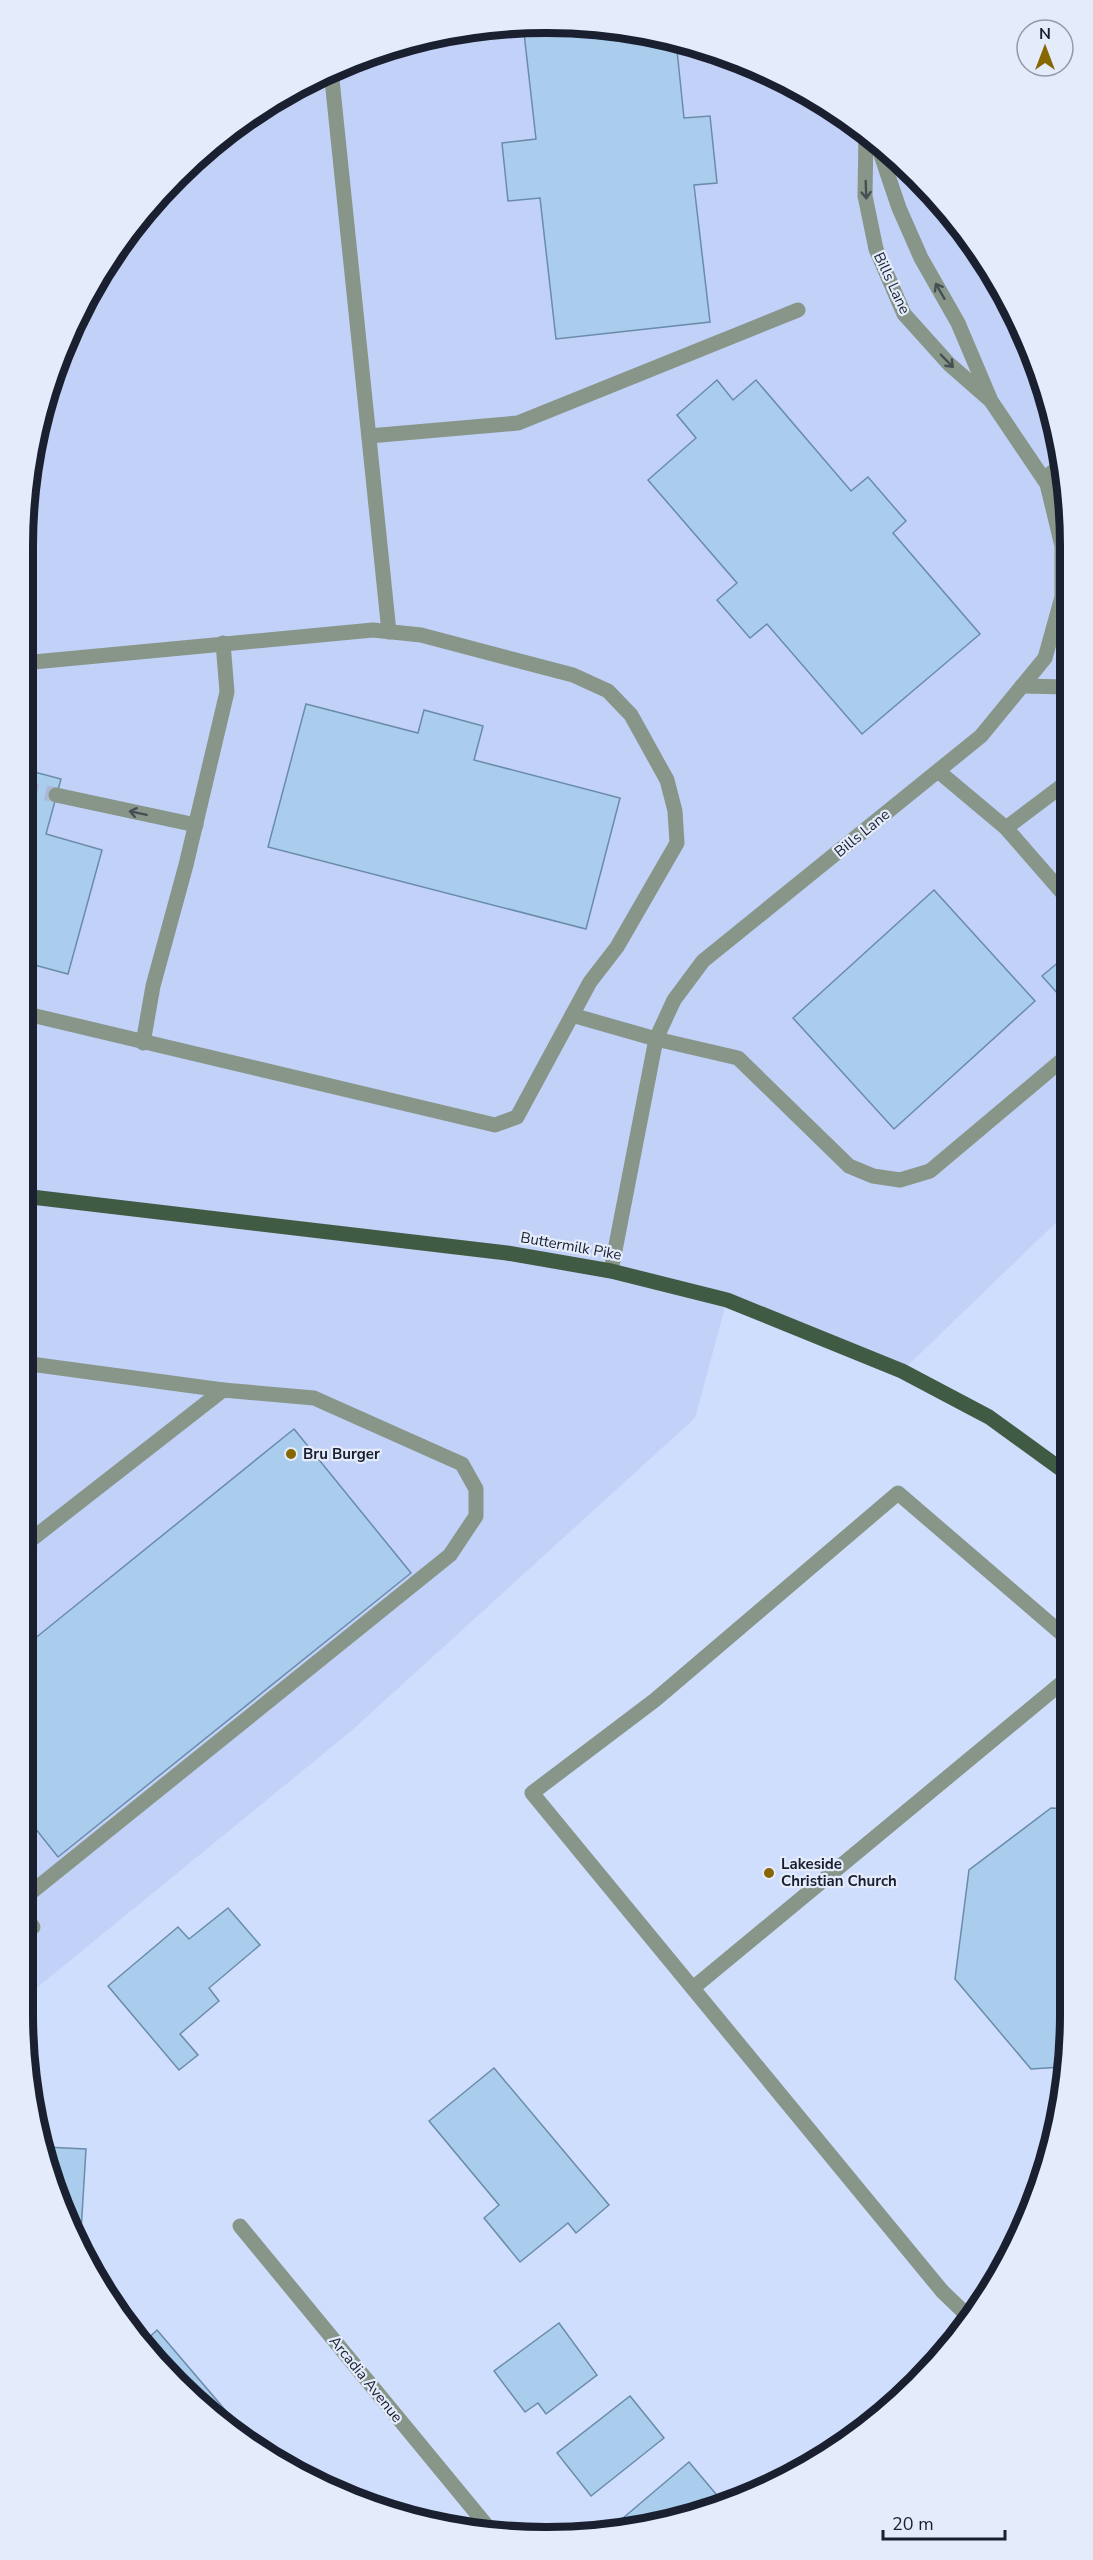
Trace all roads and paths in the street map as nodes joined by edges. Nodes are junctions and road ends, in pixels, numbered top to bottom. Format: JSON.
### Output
{"nodes":[{"id":1,"x":332,"y":80,"type":"edge"},
{"id":2,"x":866,"y":144,"type":"edge"},
{"id":3,"x":882,"y":158,"type":"edge"},
{"id":4,"x":798,"y":310,"type":"dead end"},
{"id":5,"x":991,"y":400,"type":"junction"},
{"id":6,"x":369,"y":436,"type":"junction"},
{"id":7,"x":1055,"y":471,"type":"edge"},
{"id":8,"x":1044,"y":478,"type":"junction"},
{"id":9,"x":1060,"y":537,"type":"edge"},
{"id":10,"x":1060,"y":604,"type":"edge"},
{"id":11,"x":389,"y":632,"type":"junction"},
{"id":12,"x":223,"y":643,"type":"junction"},
{"id":13,"x":33,"y":662,"type":"edge"},
{"id":14,"x":1022,"y":686,"type":"junction"},
{"id":15,"x":1060,"y":687,"type":"edge"},
{"id":16,"x":938,"y":771,"type":"junction"},
{"id":17,"x":1060,"y":787,"type":"edge"},
{"id":18,"x":56,"y":795,"type":"tunnel mouth"},
{"id":19,"x":196,"y":825,"type":"junction"},
{"id":20,"x":1006,"y":828,"type":"junction"},
{"id":21,"x":1060,"y":890,"type":"edge"},
{"id":22,"x":572,"y":1015,"type":"junction"},
{"id":23,"x":33,"y":1016,"type":"edge"},
{"id":24,"x":656,"y":1039,"type":"junction"},
{"id":25,"x":143,"y":1043,"type":"junction"},
{"id":26,"x":1060,"y":1062,"type":"edge"},
{"id":27,"x":33,"y":1197,"type":"edge"},
{"id":28,"x":610,"y":1271,"type":"junction"},
{"id":29,"x":33,"y":1364,"type":"edge"},
{"id":30,"x":223,"y":1390,"type":"junction"},
{"id":31,"x":1060,"y":1468,"type":"edge"},
{"id":32,"x":33,"y":1537,"type":"edge"},
{"id":33,"x":1060,"y":1632,"type":"edge"},
{"id":34,"x":1060,"y":1684,"type":"edge"},
{"id":35,"x":33,"y":1890,"type":"edge"},
{"id":36,"x":693,"y":1988,"type":"junction"},
{"id":37,"x":240,"y":2226,"type":"dead end"},
{"id":38,"x":964,"y":2312,"type":"edge"},
{"id":39,"x":485,"y":2524,"type":"edge"}],
"edges":[{"from":1,"to":6,"type":"street"},
{"from":2,"to":5,"type":"street","name":"Bills Lane","one_way":true},
{"from":5,"to":3,"type":"street","name":"Bills Lane","one_way":true},
{"from":4,"to":6,"type":"street"},
{"from":5,"to":8,"type":"street","name":"Bills Lane"},
{"from":6,"to":11,"type":"street"},
{"from":7,"to":8,"type":"street"},
{"from":8,"to":9,"type":"street","name":"Bills Lane"},
{"from":10,"to":14,"type":"street","name":"Bills Lane"},
{"from":11,"to":12,"type":"street"},
{"from":11,"to":22,"type":"street"},
{"from":12,"to":13,"type":"street"},
{"from":12,"to":19,"type":"street"},
{"from":14,"to":15,"type":"street"},
{"from":14,"to":16,"type":"street","name":"Bills Lane"},
{"from":16,"to":20,"type":"street"},
{"from":16,"to":24,"type":"street","name":"Bills Lane"},
{"from":17,"to":20,"type":"street"},
{"from":19,"to":18,"type":"street","one_way":true},
{"from":19,"to":25,"type":"street"},
{"from":20,"to":21,"type":"street"},
{"from":22,"to":24,"type":"street"},
{"from":22,"to":25,"type":"street"},
{"from":23,"to":25,"type":"street"},
{"from":24,"to":26,"type":"street"},
{"from":24,"to":28,"type":"street","name":"Bills Lane"},
{"from":27,"to":28,"type":"main road","name":"Buttermilk Pike"},
{"from":28,"to":31,"type":"main road","name":"Buttermilk Pike"},
{"from":29,"to":30,"type":"street"},
{"from":30,"to":32,"type":"street"},
{"from":30,"to":35,"type":"street"},
{"from":33,"to":36,"type":"street"},
{"from":34,"to":36,"type":"street"},
{"from":36,"to":38,"type":"street"},
{"from":37,"to":39,"type":"street","name":"Arcadia Avenue"}]}
